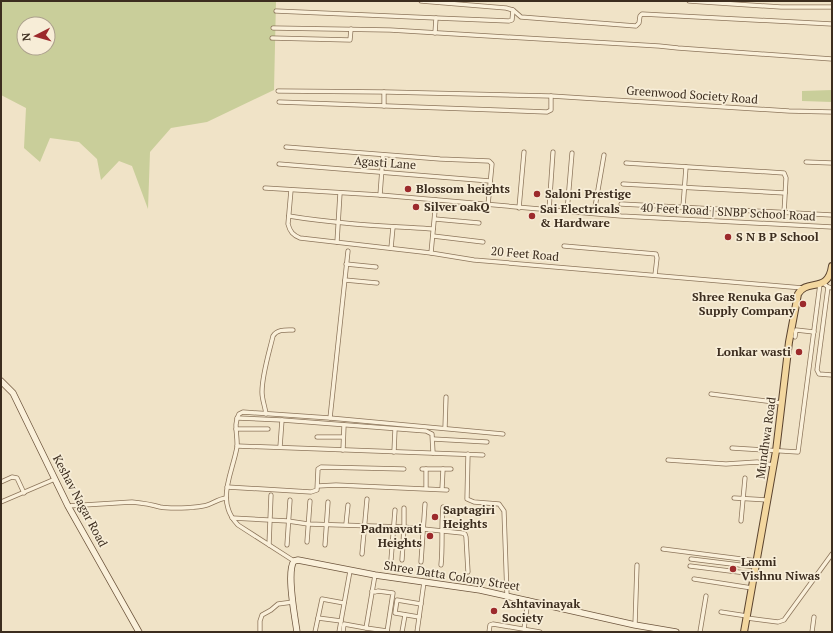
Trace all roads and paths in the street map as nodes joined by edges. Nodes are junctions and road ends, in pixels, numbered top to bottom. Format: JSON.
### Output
{"nodes":[{"id":1,"x":421,"y":1,"type":"edge"},
{"id":2,"x":689,"y":1,"type":"edge"},
{"id":3,"x":832,"y":7,"type":"edge"},
{"id":4,"x":512,"y":10,"type":"junction"},
{"id":5,"x":276,"y":11,"type":"dead end"},
{"id":6,"x":436,"y":18,"type":"junction"},
{"id":7,"x":832,"y":24,"type":"edge"},
{"id":8,"x":273,"y":28,"type":"dead end"},
{"id":9,"x":351,"y":29,"type":"junction"},
{"id":10,"x":435,"y":33,"type":"junction"},
{"id":11,"x":272,"y":38,"type":"dead end"},
{"id":12,"x":832,"y":59,"type":"edge"},
{"id":13,"x":278,"y":91,"type":"dead end"},
{"id":14,"x":384,"y":92,"type":"junction"},
{"id":15,"x":551,"y":96,"type":"junction"},
{"id":16,"x":279,"y":102,"type":"dead end"},
{"id":17,"x":384,"y":106,"type":"junction"},
{"id":18,"x":832,"y":112,"type":"edge"},
{"id":19,"x":286,"y":147,"type":"dead end"},
{"id":20,"x":524,"y":152,"type":"dead end"},
{"id":21,"x":552,"y":152,"type":"dead end"},
{"id":22,"x":572,"y":153,"type":"dead end"},
{"id":23,"x":383,"y":155,"type":"junction"},
{"id":24,"x":604,"y":155,"type":"dead end"},
{"id":25,"x":806,"y":162,"type":"dead end"},
{"id":26,"x":626,"y":163,"type":"dead end"},
{"id":27,"x":832,"y":163,"type":"edge"},
{"id":28,"x":278,"y":164,"type":"dead end"},
{"id":29,"x":686,"y":167,"type":"junction"},
{"id":30,"x":382,"y":172,"type":"junction"},
{"id":31,"x":490,"y":181,"type":"junction"},
{"id":32,"x":623,"y":184,"type":"dead end"},
{"id":33,"x":685,"y":187,"type":"junction"},
{"id":34,"x":265,"y":188,"type":"dead end"},
{"id":35,"x":292,"y":190,"type":"junction"},
{"id":36,"x":340,"y":193,"type":"junction"},
{"id":37,"x":785,"y":193,"type":"junction"},
{"id":38,"x":380,"y":195,"type":"junction"},
{"id":39,"x":436,"y":200,"type":"junction"},
{"id":40,"x":621,"y":204,"type":"dead end"},
{"id":41,"x":488,"y":205,"type":"junction"},
{"id":42,"x":683,"y":207,"type":"junction"},
{"id":43,"x":519,"y":208,"type":"junction"},
{"id":44,"x":549,"y":210,"type":"junction"},
{"id":45,"x":567,"y":212,"type":"junction"},
{"id":46,"x":594,"y":213,"type":"junction"},
{"id":47,"x":784,"y":213,"type":"junction"},
{"id":48,"x":832,"y":215,"type":"edge"},
{"id":49,"x":289,"y":216,"type":"junction"},
{"id":50,"x":435,"y":219,"type":"junction"},
{"id":51,"x":338,"y":222,"type":"junction"},
{"id":52,"x":479,"y":223,"type":"dead end"},
{"id":53,"x":393,"y":227,"type":"junction"},
{"id":54,"x":832,"y":227,"type":"edge"},
{"id":55,"x":433,"y":230,"type":"junction"},
{"id":56,"x":433,"y":236,"type":"junction"},
{"id":57,"x":337,"y":242,"type":"junction"},
{"id":58,"x":483,"y":242,"type":"dead end"},
{"id":59,"x":564,"y":246,"type":"dead end"},
{"id":60,"x":391,"y":248,"type":"junction"},
{"id":61,"x":348,"y":251,"type":"dead end"},
{"id":62,"x":431,"y":253,"type":"junction"},
{"id":63,"x":346,"y":264,"type":"junction"},
{"id":64,"x":832,"y":266,"type":"edge"},
{"id":65,"x":376,"y":267,"type":"dead end"},
{"id":66,"x":655,"y":275,"type":"junction"},
{"id":67,"x":345,"y":280,"type":"junction"},
{"id":68,"x":377,"y":283,"type":"dead end"},
{"id":69,"x":826,"y":285,"type":"edge"},
{"id":70,"x":803,"y":288,"type":"junction"},
{"id":71,"x":293,"y":330,"type":"dead end"},
{"id":72,"x":814,"y":332,"type":"junction"},
{"id":73,"x":795,"y":337,"type":"dead end"},
{"id":74,"x":832,"y":375,"type":"edge"},
{"id":75,"x":1,"y":381,"type":"edge"},
{"id":76,"x":711,"y":394,"type":"dead end"},
{"id":77,"x":446,"y":397,"type":"dead end"},
{"id":78,"x":782,"y":402,"type":"junction"},
{"id":79,"x":266,"y":414,"type":"junction"},
{"id":80,"x":236,"y":418,"type":"junction"},
{"id":81,"x":330,"y":418,"type":"junction"},
{"id":82,"x":282,"y":420,"type":"junction"},
{"id":83,"x":344,"y":425,"type":"junction"},
{"id":84,"x":445,"y":428,"type":"junction"},
{"id":85,"x":268,"y":429,"type":"dead end"},
{"id":86,"x":395,"y":429,"type":"junction"},
{"id":87,"x":236,"y":430,"type":"junction"},
{"id":88,"x":503,"y":434,"type":"dead end"},
{"id":89,"x":316,"y":437,"type":"dead end"},
{"id":90,"x":343,"y":437,"type":"junction"},
{"id":91,"x":433,"y":439,"type":"junction"},
{"id":92,"x":487,"y":442,"type":"dead end"},
{"id":93,"x":237,"y":446,"type":"junction"},
{"id":94,"x":280,"y":447,"type":"junction"},
{"id":95,"x":732,"y":448,"type":"dead end"},
{"id":96,"x":343,"y":450,"type":"junction"},
{"id":97,"x":776,"y":451,"type":"junction"},
{"id":98,"x":394,"y":452,"type":"junction"},
{"id":99,"x":433,"y":453,"type":"junction"},
{"id":100,"x":468,"y":454,"type":"junction"},
{"id":101,"x":484,"y":455,"type":"dead end"},
{"id":102,"x":668,"y":460,"type":"dead end"},
{"id":103,"x":774,"y":465,"type":"junction"},
{"id":104,"x":404,"y":469,"type":"dead end"},
{"id":105,"x":443,"y":469,"type":"junction"},
{"id":106,"x":451,"y":469,"type":"dead end"},
{"id":107,"x":745,"y":478,"type":"dead end"},
{"id":108,"x":55,"y":479,"type":"junction"},
{"id":109,"x":1,"y":482,"type":"edge"},
{"id":110,"x":318,"y":486,"type":"junction"},
{"id":111,"x":227,"y":487,"type":"junction"},
{"id":112,"x":426,"y":488,"type":"junction"},
{"id":113,"x":442,"y":489,"type":"junction"},
{"id":114,"x":447,"y":490,"type":"dead end"},
{"id":115,"x":24,"y":492,"type":"junction"},
{"id":116,"x":271,"y":495,"type":"dead end"},
{"id":117,"x":226,"y":498,"type":"junction"},
{"id":118,"x":734,"y":498,"type":"dead end"},
{"id":119,"x":743,"y":498,"type":"junction"},
{"id":120,"x":367,"y":499,"type":"dead end"},
{"id":121,"x":290,"y":500,"type":"dead end"},
{"id":122,"x":767,"y":500,"type":"junction"},
{"id":123,"x":1,"y":502,"type":"edge"},
{"id":124,"x":310,"y":502,"type":"dead end"},
{"id":125,"x":328,"y":502,"type":"dead end"},
{"id":126,"x":348,"y":504,"type":"dead end"},
{"id":127,"x":425,"y":504,"type":"dead end"},
{"id":128,"x":68,"y":506,"type":"junction"},
{"id":129,"x":443,"y":506,"type":"dead end"},
{"id":130,"x":404,"y":508,"type":"dead end"},
{"id":131,"x":395,"y":510,"type":"dead end"},
{"id":132,"x":232,"y":518,"type":"junction"},
{"id":133,"x":270,"y":520,"type":"junction"},
{"id":134,"x":288,"y":521,"type":"junction"},
{"id":135,"x":741,"y":521,"type":"dead end"},
{"id":136,"x":308,"y":524,"type":"junction"},
{"id":137,"x":327,"y":524,"type":"junction"},
{"id":138,"x":346,"y":524,"type":"junction"},
{"id":139,"x":364,"y":526,"type":"junction"},
{"id":140,"x":404,"y":527,"type":"junction"},
{"id":141,"x":394,"y":528,"type":"junction"},
{"id":142,"x":423,"y":529,"type":"junction"},
{"id":143,"x":441,"y":530,"type":"junction"},
{"id":144,"x":307,"y":542,"type":"dead end"},
{"id":145,"x":269,"y":545,"type":"junction"},
{"id":146,"x":287,"y":545,"type":"dead end"},
{"id":147,"x":325,"y":545,"type":"dead end"},
{"id":148,"x":663,"y":549,"type":"dead end"},
{"id":149,"x":362,"y":554,"type":"dead end"},
{"id":150,"x":832,"y":554,"type":"edge"},
{"id":151,"x":691,"y":559,"type":"dead end"},
{"id":152,"x":391,"y":560,"type":"dead end"},
{"id":153,"x":402,"y":560,"type":"dead end"},
{"id":154,"x":294,"y":561,"type":"junction"},
{"id":155,"x":422,"y":562,"type":"dead end"},
{"id":156,"x":756,"y":564,"type":"junction"},
{"id":157,"x":441,"y":565,"type":"dead end"},
{"id":158,"x":637,"y":565,"type":"dead end"},
{"id":159,"x":690,"y":566,"type":"dead end"},
{"id":160,"x":350,"y":571,"type":"junction"},
{"id":161,"x":468,"y":572,"type":"dead end"},
{"id":162,"x":754,"y":574,"type":"junction"},
{"id":163,"x":375,"y":575,"type":"junction"},
{"id":164,"x":694,"y":579,"type":"dead end"},
{"id":165,"x":424,"y":581,"type":"junction"},
{"id":166,"x":752,"y":588,"type":"junction"},
{"id":167,"x":372,"y":591,"type":"junction"},
{"id":168,"x":507,"y":596,"type":"junction"},
{"id":169,"x":706,"y":596,"type":"dead end"},
{"id":170,"x":528,"y":600,"type":"junction"},
{"id":171,"x":293,"y":602,"type":"junction"},
{"id":172,"x":344,"y":603,"type":"junction"},
{"id":173,"x":421,"y":604,"type":"junction"},
{"id":174,"x":721,"y":612,"type":"dead end"},
{"id":175,"x":405,"y":615,"type":"junction"},
{"id":176,"x":419,"y":617,"type":"junction"},
{"id":177,"x":747,"y":617,"type":"junction"},
{"id":178,"x":814,"y":617,"type":"dead end"},
{"id":179,"x":318,"y":618,"type":"junction"},
{"id":180,"x":341,"y":621,"type":"junction"},
{"id":181,"x":635,"y":625,"type":"junction"},
{"id":182,"x":511,"y":627,"type":"junction"},
{"id":183,"x":366,"y":628,"type":"junction"},
{"id":184,"x":524,"y":629,"type":"junction"},
{"id":185,"x":533,"y":631,"type":"edge"},
{"id":186,"x":138,"y":632,"type":"edge"},
{"id":187,"x":260,"y":632,"type":"edge"},
{"id":188,"x":297,"y":632,"type":"edge"},
{"id":189,"x":315,"y":632,"type":"edge"},
{"id":190,"x":339,"y":632,"type":"edge"},
{"id":191,"x":343,"y":632,"type":"edge"},
{"id":192,"x":387,"y":632,"type":"edge"},
{"id":193,"x":402,"y":632,"type":"edge"},
{"id":194,"x":417,"y":632,"type":"edge"},
{"id":195,"x":489,"y":632,"type":"edge"},
{"id":196,"x":510,"y":632,"type":"edge"},
{"id":197,"x":540,"y":632,"type":"edge"},
{"id":198,"x":676,"y":632,"type":"edge"},
{"id":199,"x":700,"y":632,"type":"edge"},
{"id":200,"x":744,"y":632,"type":"edge"},
{"id":201,"x":812,"y":632,"type":"edge"}],
"edges":[{"from":1,"to":4,"type":"street"},
{"from":2,"to":3,"type":"street"},
{"from":4,"to":6,"type":"street"},
{"from":4,"to":7,"type":"street"},
{"from":5,"to":6,"type":"street"},
{"from":6,"to":10,"type":"street"},
{"from":8,"to":9,"type":"street"},
{"from":9,"to":10,"type":"street"},
{"from":9,"to":11,"type":"street"},
{"from":10,"to":12,"type":"street"},
{"from":13,"to":14,"type":"street","name":"Greenwood Society Road"},
{"from":14,"to":15,"type":"street","name":"Greenwood Society Road"},
{"from":14,"to":17,"type":"street"},
{"from":15,"to":17,"type":"street"},
{"from":15,"to":18,"type":"street","name":"Greenwood Society Road"},
{"from":16,"to":17,"type":"street"},
{"from":19,"to":23,"type":"street"},
{"from":20,"to":43,"type":"street"},
{"from":21,"to":44,"type":"street"},
{"from":22,"to":45,"type":"street"},
{"from":23,"to":30,"type":"street"},
{"from":23,"to":31,"type":"street"},
{"from":24,"to":46,"type":"street"},
{"from":25,"to":27,"type":"street"},
{"from":26,"to":29,"type":"street"},
{"from":28,"to":30,"type":"street","name":"Agasti Lane"},
{"from":29,"to":33,"type":"street"},
{"from":29,"to":37,"type":"street"},
{"from":30,"to":31,"type":"street","name":"Agasti Lane"},
{"from":30,"to":38,"type":"street"},
{"from":31,"to":41,"type":"street"},
{"from":32,"to":33,"type":"street"},
{"from":33,"to":37,"type":"street"},
{"from":33,"to":42,"type":"street"},
{"from":34,"to":35,"type":"street","name":"40 Feet Road | SNBP School Road"},
{"from":35,"to":36,"type":"street","name":"40 Feet Road | SNBP School Road"},
{"from":35,"to":49,"type":"street","name":"20 Feet Road"},
{"from":36,"to":38,"type":"street","name":"40 Feet Road | SNBP School Road"},
{"from":36,"to":51,"type":"street"},
{"from":37,"to":47,"type":"street"},
{"from":38,"to":39,"type":"street","name":"40 Feet Road | SNBP School Road"},
{"from":39,"to":41,"type":"street","name":"40 Feet Road | SNBP School Road"},
{"from":39,"to":50,"type":"street"},
{"from":40,"to":42,"type":"street"},
{"from":41,"to":43,"type":"street","name":"40 Feet Road | SNBP School Road"},
{"from":42,"to":47,"type":"street"},
{"from":43,"to":44,"type":"street","name":"40 Feet Road | SNBP School Road"},
{"from":44,"to":45,"type":"street","name":"40 Feet Road | SNBP School Road"},
{"from":45,"to":46,"type":"street","name":"40 Feet Road | SNBP School Road"},
{"from":46,"to":54,"type":"street","name":"40 Feet Road | SNBP School Road"},
{"from":47,"to":48,"type":"street"},
{"from":49,"to":51,"type":"street"},
{"from":49,"to":57,"type":"street","name":"20 Feet Road"},
{"from":50,"to":52,"type":"street"},
{"from":50,"to":55,"type":"street"},
{"from":51,"to":53,"type":"street"},
{"from":51,"to":57,"type":"street"},
{"from":53,"to":55,"type":"street"},
{"from":53,"to":60,"type":"street"},
{"from":55,"to":56,"type":"street"},
{"from":56,"to":58,"type":"street"},
{"from":56,"to":62,"type":"street"},
{"from":57,"to":60,"type":"street","name":"20 Feet Road"},
{"from":59,"to":66,"type":"street"},
{"from":60,"to":62,"type":"street","name":"20 Feet Road"},
{"from":61,"to":63,"type":"street"},
{"from":62,"to":66,"type":"street","name":"20 Feet Road"},
{"from":63,"to":65,"type":"street"},
{"from":63,"to":67,"type":"street"},
{"from":64,"to":69,"type":"main road"},
{"from":66,"to":70,"type":"street","name":"20 Feet Road"},
{"from":67,"to":68,"type":"street"},
{"from":67,"to":81,"type":"street"},
{"from":69,"to":70,"type":"main road"},
{"from":69,"to":72,"type":"street"},
{"from":69,"to":74,"type":"street"},
{"from":70,"to":78,"type":"main road","name":"Mundhwa Road"},
{"from":71,"to":79,"type":"street"},
{"from":72,"to":73,"type":"street"},
{"from":72,"to":97,"type":"street"},
{"from":75,"to":108,"type":"street","name":"Keshav Nagar Road"},
{"from":76,"to":78,"type":"street"},
{"from":77,"to":84,"type":"street"},
{"from":78,"to":97,"type":"main road","name":"Mundhwa Road"},
{"from":79,"to":80,"type":"street"},
{"from":79,"to":81,"type":"street"},
{"from":80,"to":82,"type":"street"},
{"from":80,"to":87,"type":"street"},
{"from":81,"to":84,"type":"street"},
{"from":82,"to":83,"type":"street"},
{"from":82,"to":94,"type":"street"},
{"from":83,"to":86,"type":"street"},
{"from":83,"to":90,"type":"street"},
{"from":84,"to":88,"type":"street"},
{"from":85,"to":87,"type":"street"},
{"from":86,"to":91,"type":"street"},
{"from":86,"to":98,"type":"street"},
{"from":87,"to":93,"type":"street"},
{"from":89,"to":90,"type":"street"},
{"from":90,"to":96,"type":"street"},
{"from":91,"to":92,"type":"street"},
{"from":91,"to":99,"type":"street"},
{"from":93,"to":94,"type":"street"},
{"from":93,"to":111,"type":"street"},
{"from":94,"to":96,"type":"street"},
{"from":95,"to":97,"type":"street"},
{"from":96,"to":98,"type":"street"},
{"from":97,"to":103,"type":"main road","name":"Mundhwa Road"},
{"from":98,"to":99,"type":"street"},
{"from":99,"to":100,"type":"street"},
{"from":100,"to":101,"type":"street"},
{"from":100,"to":168,"type":"street"},
{"from":102,"to":103,"type":"street"},
{"from":103,"to":122,"type":"main road","name":"Mundhwa Road"},
{"from":104,"to":110,"type":"street"},
{"from":105,"to":106,"type":"street"},
{"from":105,"to":112,"type":"street"},
{"from":105,"to":113,"type":"street"},
{"from":107,"to":119,"type":"street"},
{"from":108,"to":115,"type":"street"},
{"from":108,"to":128,"type":"street","name":"Keshav Nagar Road"},
{"from":109,"to":115,"type":"street"},
{"from":110,"to":111,"type":"street"},
{"from":110,"to":112,"type":"street"},
{"from":111,"to":117,"type":"street"},
{"from":112,"to":113,"type":"street"},
{"from":113,"to":114,"type":"street"},
{"from":115,"to":123,"type":"street"},
{"from":116,"to":133,"type":"street"},
{"from":117,"to":128,"type":"street"},
{"from":117,"to":132,"type":"street"},
{"from":118,"to":119,"type":"street"},
{"from":119,"to":122,"type":"street"},
{"from":119,"to":135,"type":"street"},
{"from":120,"to":139,"type":"street"},
{"from":121,"to":134,"type":"street"},
{"from":122,"to":156,"type":"main road","name":"Mundhwa Road"},
{"from":124,"to":136,"type":"street"},
{"from":125,"to":137,"type":"street"},
{"from":126,"to":138,"type":"street"},
{"from":127,"to":142,"type":"street"},
{"from":128,"to":186,"type":"street","name":"Keshav Nagar Road"},
{"from":129,"to":143,"type":"street"},
{"from":130,"to":140,"type":"street"},
{"from":131,"to":141,"type":"street"},
{"from":132,"to":133,"type":"street"},
{"from":132,"to":145,"type":"street"},
{"from":133,"to":134,"type":"street"},
{"from":133,"to":145,"type":"street"},
{"from":134,"to":136,"type":"street"},
{"from":134,"to":146,"type":"street"},
{"from":136,"to":137,"type":"street"},
{"from":136,"to":144,"type":"street"},
{"from":137,"to":138,"type":"street"},
{"from":137,"to":147,"type":"street"},
{"from":138,"to":139,"type":"street"},
{"from":139,"to":141,"type":"street"},
{"from":139,"to":149,"type":"street"},
{"from":140,"to":141,"type":"street"},
{"from":140,"to":142,"type":"street"},
{"from":140,"to":153,"type":"street"},
{"from":141,"to":152,"type":"street"},
{"from":142,"to":143,"type":"street"},
{"from":142,"to":155,"type":"street"},
{"from":143,"to":157,"type":"street"},
{"from":143,"to":161,"type":"street"},
{"from":145,"to":154,"type":"street"},
{"from":148,"to":156,"type":"street"},
{"from":150,"to":177,"type":"street"},
{"from":151,"to":156,"type":"street"},
{"from":154,"to":160,"type":"street","name":"Shree Datta Colony Street"},
{"from":154,"to":171,"type":"street"},
{"from":156,"to":162,"type":"main road","name":"Mundhwa Road"},
{"from":158,"to":181,"type":"street"},
{"from":159,"to":162,"type":"street"},
{"from":160,"to":163,"type":"street","name":"Shree Datta Colony Street"},
{"from":160,"to":172,"type":"street"},
{"from":162,"to":166,"type":"main road","name":"Mundhwa Road"},
{"from":163,"to":165,"type":"street","name":"Shree Datta Colony Street"},
{"from":163,"to":167,"type":"street"},
{"from":164,"to":166,"type":"street"},
{"from":165,"to":168,"type":"street","name":"Shree Datta Colony Street"},
{"from":165,"to":173,"type":"street"},
{"from":166,"to":177,"type":"main road","name":"Mundhwa Road"},
{"from":167,"to":183,"type":"street"},
{"from":167,"to":192,"type":"street"},
{"from":168,"to":170,"type":"street","name":"Shree Datta Colony Street"},
{"from":169,"to":199,"type":"street"},
{"from":170,"to":181,"type":"street","name":"Shree Datta Colony Street"},
{"from":170,"to":184,"type":"street"},
{"from":171,"to":187,"type":"street"},
{"from":171,"to":188,"type":"street"},
{"from":172,"to":179,"type":"street"},
{"from":172,"to":180,"type":"street"},
{"from":173,"to":175,"type":"street"},
{"from":173,"to":176,"type":"street"},
{"from":174,"to":177,"type":"street"},
{"from":175,"to":176,"type":"street"},
{"from":175,"to":193,"type":"street"},
{"from":176,"to":194,"type":"street"},
{"from":177,"to":200,"type":"main road","name":"Mundhwa Road"},
{"from":178,"to":201,"type":"street"},
{"from":179,"to":180,"type":"street"},
{"from":179,"to":189,"type":"street"},
{"from":180,"to":190,"type":"street"},
{"from":181,"to":198,"type":"street","name":"Shree Datta Colony Street"},
{"from":182,"to":184,"type":"street"},
{"from":182,"to":195,"type":"street"},
{"from":182,"to":196,"type":"street"},
{"from":183,"to":191,"type":"street"},
{"from":183,"to":192,"type":"street"},
{"from":184,"to":185,"type":"street"},
{"from":185,"to":197,"type":"street"}]}
